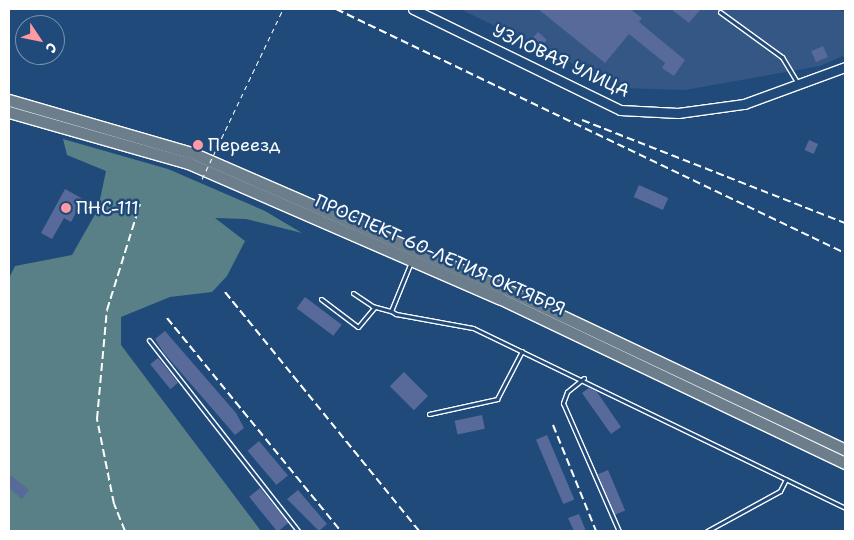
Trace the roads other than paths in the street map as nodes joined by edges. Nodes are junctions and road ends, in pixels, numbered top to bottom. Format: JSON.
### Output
{"nodes":[{"id":1,"x":414,"y":9,"type":"edge"},
{"id":2,"x":720,"y":12,"type":"dead end"},
{"id":3,"x":845,"y":68,"type":"edge"},
{"id":4,"x":799,"y":87,"type":"junction"},
{"id":5,"x":9,"y":100,"type":"edge"},
{"id":6,"x":9,"y":112,"type":"edge"},
{"id":7,"x":414,"y":255,"type":"junction"},
{"id":8,"x":353,"y":293,"type":"dead end"},
{"id":9,"x":321,"y":299,"type":"dead end"},
{"id":10,"x":375,"y":307,"type":"junction"},
{"id":11,"x":391,"y":311,"type":"junction"},
{"id":12,"x":149,"y":340,"type":"dead end"},
{"id":13,"x":522,"y":351,"type":"junction"},
{"id":14,"x":584,"y":378,"type":"junction"},
{"id":15,"x":429,"y":414,"type":"dead end"},
{"id":16,"x":845,"y":450,"type":"edge"},
{"id":17,"x":845,"y":462,"type":"edge"},
{"id":18,"x":786,"y":479,"type":"junction"},
{"id":19,"x":845,"y":508,"type":"edge"},
{"id":20,"x":298,"y":531,"type":"edge"},
{"id":21,"x":619,"y":531,"type":"edge"},
{"id":22,"x":707,"y":531,"type":"edge"}],
"edges":[{"from":1,"to":4,"type":"street","name":"УЗЛОВАЯ УЛИЦА"},
{"from":2,"to":4,"type":"lane"},
{"from":3,"to":4,"type":"street","name":"УЗЛОВАЯ УЛИЦА"},
{"from":5,"to":7,"type":"highway","name":"ПРОСПЕКТ 60-ЛЕТИЯ ОКТЯБРЯ"},
{"from":6,"to":7,"type":"highway","name":"ПРОСПЕКТ 60-ЛЕТИЯ ОКТЯБРЯ"},
{"from":7,"to":11,"type":"lane"},
{"from":7,"to":16,"type":"highway","name":"ПРОСПЕКТ 60-ЛЕТИЯ ОКТЯБРЯ"},
{"from":7,"to":17,"type":"highway","name":"ПРОСПЕКТ 60-ЛЕТИЯ ОКТЯБРЯ"},
{"from":8,"to":10,"type":"lane"},
{"from":9,"to":10,"type":"lane"},
{"from":10,"to":11,"type":"lane"},
{"from":11,"to":13,"type":"lane"},
{"from":12,"to":20,"type":"lane"},
{"from":13,"to":14,"type":"lane"},
{"from":13,"to":15,"type":"lane"},
{"from":14,"to":18,"type":"lane"},
{"from":14,"to":21,"type":"lane"},
{"from":18,"to":19,"type":"lane"},
{"from":18,"to":22,"type":"lane"}]}
